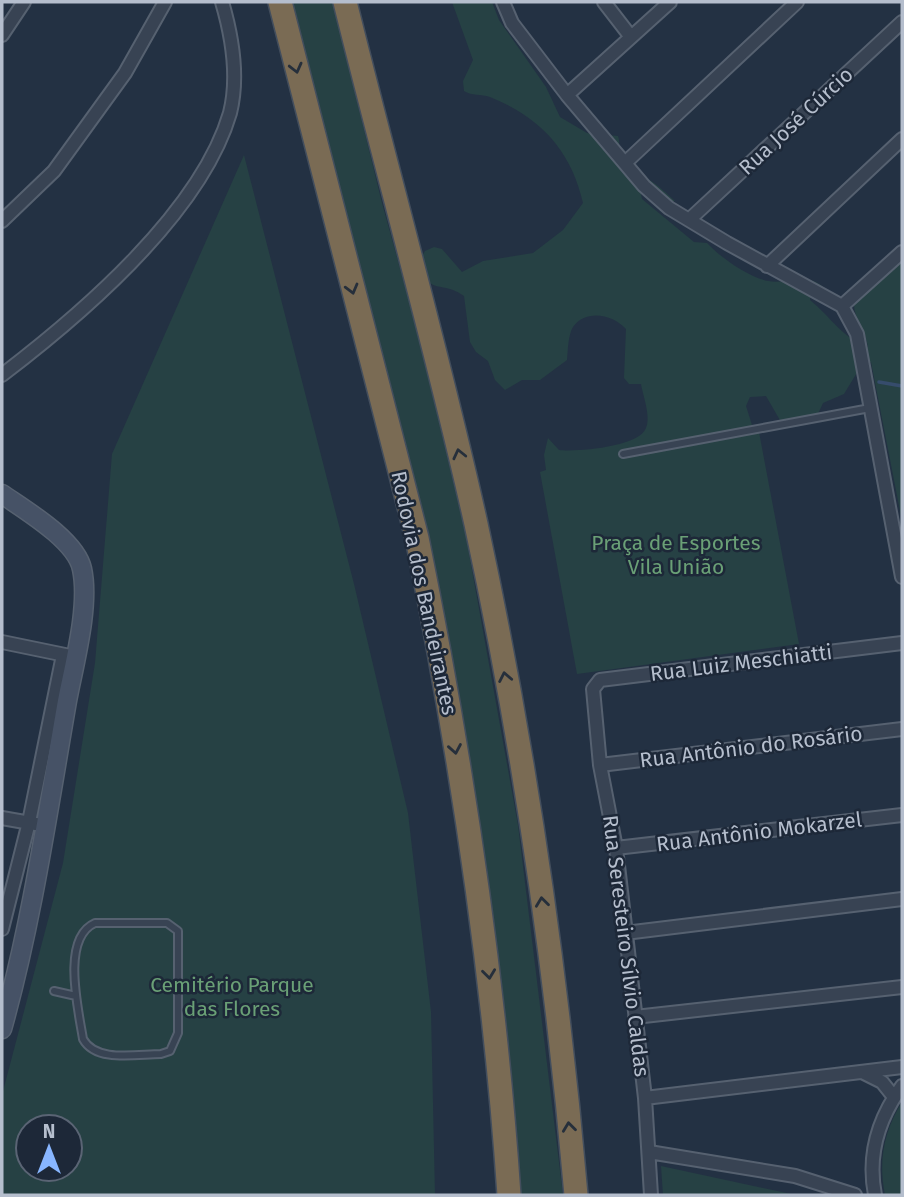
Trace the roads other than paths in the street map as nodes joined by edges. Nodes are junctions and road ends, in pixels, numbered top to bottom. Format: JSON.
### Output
{"nodes":[{"id":1,"x":24,"y":2,"type":"edge"},
{"id":2,"x":165,"y":2,"type":"edge"},
{"id":3,"x":222,"y":2,"type":"edge"},
{"id":4,"x":280,"y":2,"type":"edge"},
{"id":5,"x":345,"y":2,"type":"edge"},
{"id":6,"x":503,"y":2,"type":"edge"},
{"id":7,"x":604,"y":2,"type":"edge"},
{"id":8,"x":670,"y":2,"type":"edge"},
{"id":9,"x":797,"y":2,"type":"edge"},
{"id":10,"x":902,"y":22,"type":"edge"},
{"id":11,"x":2,"y":35,"type":"edge"},
{"id":12,"x":631,"y":37,"type":"junction"},
{"id":13,"x":567,"y":95,"type":"junction"},
{"id":14,"x":902,"y":139,"type":"edge"},
{"id":15,"x":625,"y":163,"type":"junction"},
{"id":16,"x":690,"y":219,"type":"junction"},
{"id":17,"x":2,"y":221,"type":"edge"},
{"id":18,"x":902,"y":251,"type":"edge"},
{"id":19,"x":767,"y":266,"type":"junction"},
{"id":20,"x":842,"y":306,"type":"junction"},
{"id":21,"x":2,"y":376,"type":"edge"},
{"id":22,"x":870,"y":408,"type":"junction"},
{"id":23,"x":623,"y":454,"type":"dead end"},
{"id":24,"x":2,"y":494,"type":"edge"},
{"id":25,"x":902,"y":578,"type":"edge"},
{"id":26,"x":2,"y":642,"type":"edge"},
{"id":27,"x":902,"y":643,"type":"edge"},
{"id":28,"x":69,"y":656,"type":"junction"},
{"id":29,"x":591,"y":697,"type":"joint"},
{"id":30,"x":902,"y":729,"type":"edge"},
{"id":31,"x":600,"y":765,"type":"junction"},
{"id":32,"x":902,"y":815,"type":"edge"},
{"id":33,"x":2,"y":818,"type":"edge"},
{"id":34,"x":37,"y":825,"type":"junction"},
{"id":35,"x":616,"y":848,"type":"junction"},
{"id":36,"x":902,"y":899,"type":"edge"},
{"id":37,"x":2,"y":929,"type":"edge"},
{"id":38,"x":625,"y":933,"type":"junction"},
{"id":39,"x":902,"y":987,"type":"edge"},
{"id":40,"x":54,"y":991,"type":"dead end"},
{"id":41,"x":76,"y":996,"type":"junction"},
{"id":42,"x":635,"y":1017,"type":"junction"},
{"id":43,"x":2,"y":1029,"type":"edge"},
{"id":44,"x":902,"y":1067,"type":"edge"},
{"id":45,"x":860,"y":1071,"type":"junction"},
{"id":46,"x":902,"y":1086,"type":"edge"},
{"id":47,"x":894,"y":1097,"type":"junction"},
{"id":48,"x":645,"y":1098,"type":"junction"},
{"id":49,"x":649,"y":1152,"type":"junction"},
{"id":50,"x":509,"y":1195,"type":"edge"},
{"id":51,"x":576,"y":1195,"type":"edge"},
{"id":52,"x":651,"y":1195,"type":"edge"},
{"id":53,"x":855,"y":1195,"type":"edge"},
{"id":54,"x":875,"y":1195,"type":"edge"}],
"edges":[{"from":1,"to":11,"type":"street"},
{"from":2,"to":17,"type":"street"},
{"from":3,"to":21,"type":"street"},
{"from":4,"to":50,"type":"highway","name":"Rodovia dos Bandeirantes","one_way":true},
{"from":51,"to":5,"type":"highway","one_way":true},
{"from":6,"to":13,"type":"street"},
{"from":7,"to":12,"type":"street"},
{"from":8,"to":12,"type":"street"},
{"from":9,"to":15,"type":"street"},
{"from":10,"to":16,"type":"street","name":"Rua José Cúrcio"},
{"from":12,"to":13,"type":"street"},
{"from":13,"to":15,"type":"street"},
{"from":14,"to":19,"type":"street"},
{"from":15,"to":16,"type":"street"},
{"from":16,"to":19,"type":"street"},
{"from":18,"to":20,"type":"street"},
{"from":19,"to":20,"type":"street"},
{"from":20,"to":22,"type":"street"},
{"from":22,"to":23,"type":"lane"},
{"from":22,"to":25,"type":"street"},
{"from":24,"to":28,"type":"main road"},
{"from":26,"to":28,"type":"street"},
{"from":27,"to":29,"type":"street","name":"Rua Luiz Meschiatti"},
{"from":28,"to":34,"type":"main road"},
{"from":29,"to":31,"type":"street","name":"Rua Seresteiro Sílvio Caldas"},
{"from":30,"to":31,"type":"street","name":"Rua Antônio do Rosário"},
{"from":31,"to":35,"type":"street","name":"Rua Seresteiro Sílvio Caldas"},
{"from":32,"to":35,"type":"street","name":"Rua Antônio Mokarzel"},
{"from":33,"to":34,"type":"street"},
{"from":34,"to":37,"type":"street"},
{"from":34,"to":43,"type":"main road"},
{"from":35,"to":38,"type":"street","name":"Rua Seresteiro Sílvio Caldas"},
{"from":36,"to":38,"type":"street"},
{"from":38,"to":42,"type":"street","name":"Rua Seresteiro Sílvio Caldas"},
{"from":39,"to":42,"type":"street"},
{"from":40,"to":41,"type":"lane"},
{"from":41,"to":41,"type":"lane"},
{"from":42,"to":48,"type":"street","name":"Rua Seresteiro Sílvio Caldas"},
{"from":44,"to":45,"type":"street"},
{"from":45,"to":47,"type":"street"},
{"from":45,"to":48,"type":"street"},
{"from":46,"to":47,"type":"street"},
{"from":47,"to":54,"type":"street"},
{"from":48,"to":49,"type":"street","name":"Rua Seresteiro Sílvio Caldas"},
{"from":49,"to":52,"type":"street","name":"Rua Seresteiro Sílvio Caldas"},
{"from":49,"to":53,"type":"street"}]}
